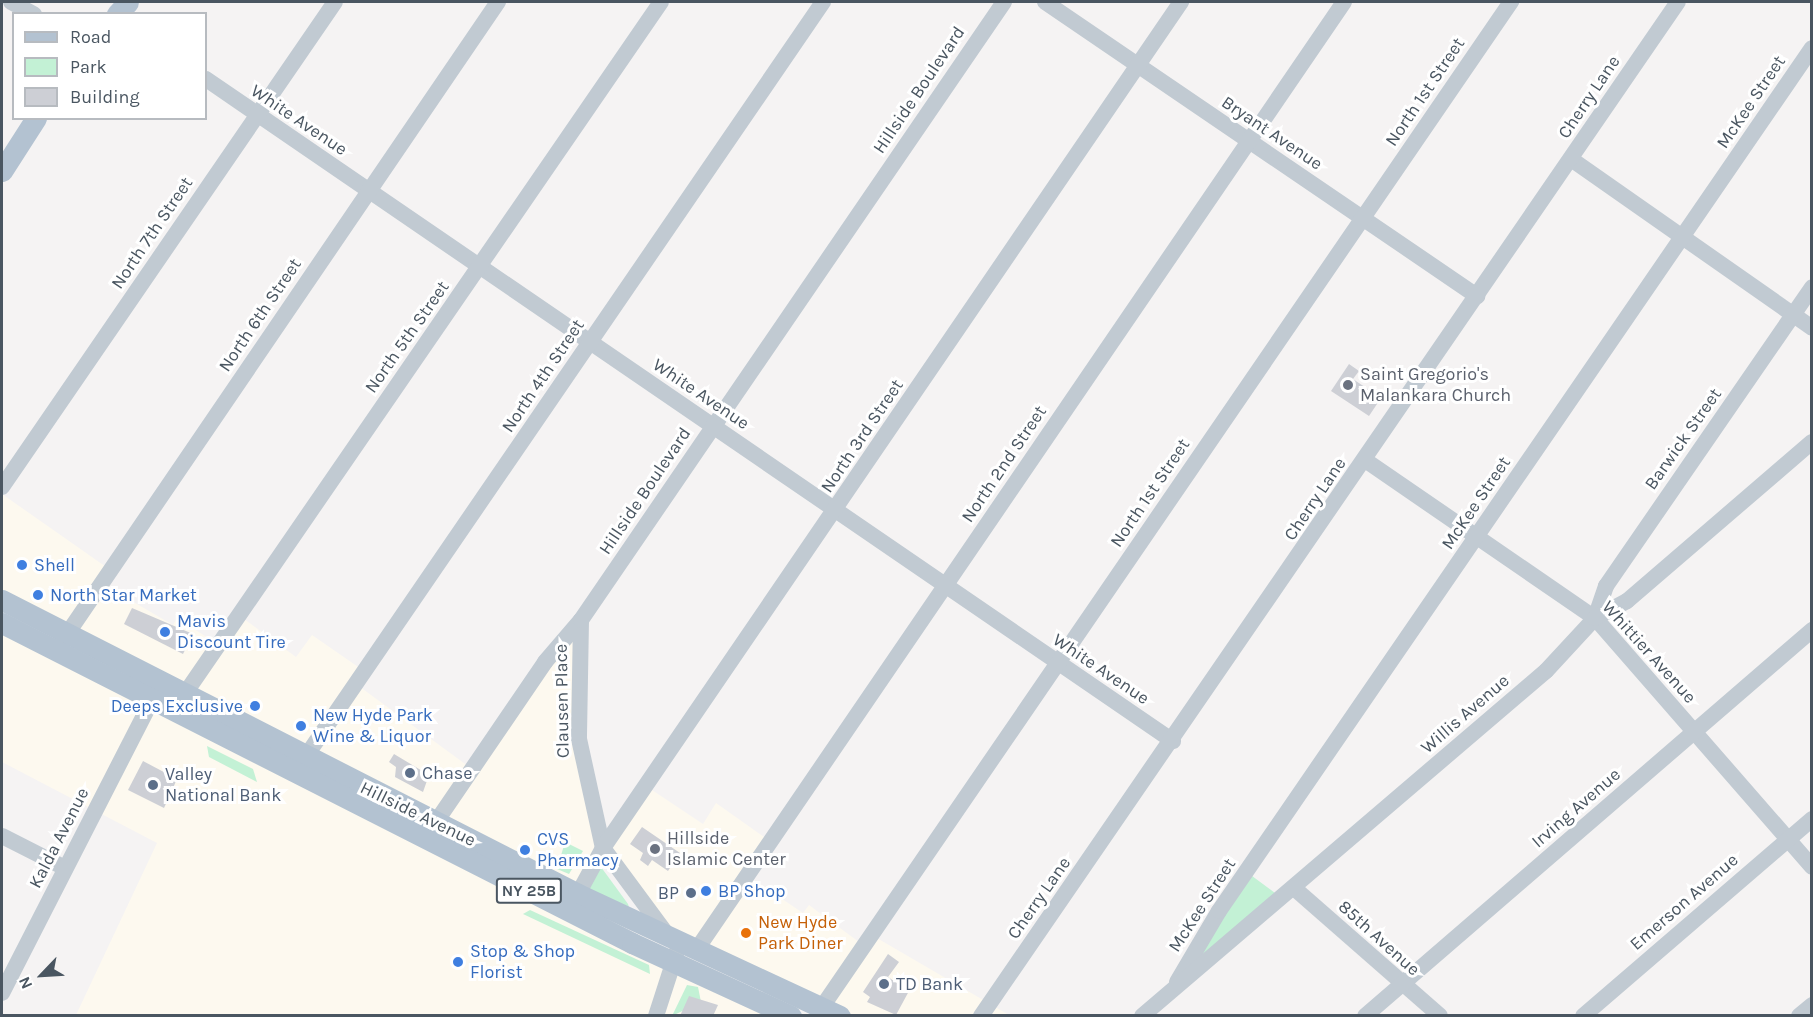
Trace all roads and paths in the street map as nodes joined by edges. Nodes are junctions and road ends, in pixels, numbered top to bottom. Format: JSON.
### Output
{"nodes":[{"id":1,"x":11,"y":2,"type":"edge"},
{"id":2,"x":335,"y":2,"type":"edge"},
{"id":3,"x":498,"y":2,"type":"edge"},
{"id":4,"x":661,"y":2,"type":"edge"},
{"id":5,"x":823,"y":2,"type":"edge"},
{"id":6,"x":1004,"y":2,"type":"edge"},
{"id":7,"x":1045,"y":2,"type":"edge"},
{"id":8,"x":1181,"y":2,"type":"edge"},
{"id":9,"x":1344,"y":2,"type":"edge"},
{"id":10,"x":1511,"y":2,"type":"edge"},
{"id":11,"x":1678,"y":2,"type":"edge"},
{"id":12,"x":30,"y":12,"type":"edge"},
{"id":13,"x":1812,"y":48,"type":"edge"},
{"id":14,"x":1137,"y":65,"type":"junction"},
{"id":15,"x":207,"y":80,"type":"edge"},
{"id":16,"x":257,"y":114,"type":"junction"},
{"id":17,"x":34,"y":120,"type":"edge"},
{"id":18,"x":1249,"y":141,"type":"junction"},
{"id":19,"x":8,"y":149,"type":"edge"},
{"id":20,"x":1571,"y":159,"type":"junction"},
{"id":21,"x":2,"y":171,"type":"edge"},
{"id":22,"x":368,"y":191,"type":"junction"},
{"id":23,"x":1362,"y":218,"type":"junction"},
{"id":24,"x":1682,"y":237,"type":"junction"},
{"id":25,"x":479,"y":267,"type":"junction"},
{"id":26,"x":1812,"y":287,"type":"edge"},
{"id":27,"x":1477,"y":296,"type":"junction"},
{"id":28,"x":1792,"y":314,"type":"junction"},
{"id":29,"x":1812,"y":328,"type":"edge"},
{"id":30,"x":590,"y":343,"type":"junction"},
{"id":31,"x":714,"y":425,"type":"junction"},
{"id":32,"x":1812,"y":442,"type":"edge"},
{"id":33,"x":1365,"y":460,"type":"junction"},
{"id":34,"x":2,"y":487,"type":"edge"},
{"id":35,"x":835,"y":510,"type":"junction"},
{"id":36,"x":1477,"y":537,"type":"junction"},
{"id":37,"x":945,"y":586,"type":"junction"},
{"id":38,"x":2,"y":600,"type":"edge"},
{"id":39,"x":1595,"y":618,"type":"junction"},
{"id":40,"x":581,"y":620,"type":"junction"},
{"id":41,"x":2,"y":623,"type":"edge"},
{"id":42,"x":1812,"y":630,"type":"edge"},
{"id":43,"x":61,"y":642,"type":"junction"},
{"id":44,"x":1057,"y":663,"type":"junction"},
{"id":45,"x":184,"y":695,"type":"junction"},
{"id":46,"x":152,"y":700,"type":"junction"},
{"id":47,"x":1694,"y":731,"type":"junction"},
{"id":48,"x":1173,"y":741,"type":"junction"},
{"id":49,"x":300,"y":765,"type":"junction"},
{"id":50,"x":1812,"y":819,"type":"edge"},
{"id":51,"x":436,"y":822,"type":"junction"},
{"id":52,"x":2,"y":836,"type":"edge"},
{"id":53,"x":1787,"y":839,"type":"junction"},
{"id":54,"x":603,"y":848,"type":"junction"},
{"id":55,"x":1812,"y":867,"type":"edge"},
{"id":56,"x":65,"y":868,"type":"junction"},
{"id":57,"x":1294,"y":888,"type":"junction"},
{"id":58,"x":579,"y":894,"type":"junction"},
{"id":59,"x":682,"y":942,"type":"junction"},
{"id":60,"x":674,"y":963,"type":"junction"},
{"id":61,"x":1177,"y":982,"type":"junction"},
{"id":62,"x":1402,"y":984,"type":"junction"},
{"id":63,"x":2,"y":993,"type":"edge"},
{"id":64,"x":1812,"y":1005,"type":"edge"},
{"id":65,"x":831,"y":1011,"type":"edge"},
{"id":66,"x":656,"y":1016,"type":"edge"},
{"id":67,"x":791,"y":1016,"type":"edge"},
{"id":68,"x":981,"y":1016,"type":"edge"},
{"id":69,"x":1142,"y":1016,"type":"edge"},
{"id":70,"x":1365,"y":1016,"type":"edge"},
{"id":71,"x":1440,"y":1016,"type":"edge"},
{"id":72,"x":1583,"y":1016,"type":"edge"},
{"id":73,"x":1799,"y":1016,"type":"edge"}],
"edges":[{"from":1,"to":12,"type":"street"},
{"from":2,"to":16,"type":"street","name":"North 7th Street"},
{"from":3,"to":22,"type":"street","name":"North 6th Street"},
{"from":4,"to":25,"type":"street","name":"North 5th Street"},
{"from":5,"to":30,"type":"street","name":"North 4th Street"},
{"from":6,"to":31,"type":"street","name":"Hillside Boulevard"},
{"from":7,"to":14,"type":"street","name":"Bryant Avenue"},
{"from":8,"to":14,"type":"street","name":"North 3rd Street"},
{"from":9,"to":18,"type":"street","name":"North 2nd Street"},
{"from":10,"to":23,"type":"street","name":"North 1st Street"},
{"from":11,"to":20,"type":"street","name":"Cherry Lane"},
{"from":13,"to":24,"type":"street","name":"McKee Street"},
{"from":14,"to":18,"type":"street","name":"Bryant Avenue"},
{"from":14,"to":35,"type":"street","name":"North 3rd Street"},
{"from":15,"to":16,"type":"street","name":"White Avenue"},
{"from":16,"to":22,"type":"street","name":"White Avenue"},
{"from":16,"to":34,"type":"street","name":"North 7th Street"},
{"from":17,"to":19,"type":"main road"},
{"from":18,"to":23,"type":"street","name":"Bryant Avenue"},
{"from":18,"to":37,"type":"street","name":"North 2nd Street"},
{"from":19,"to":21,"type":"main road"},
{"from":20,"to":24,"type":"street"},
{"from":20,"to":27,"type":"street","name":"Cherry Lane"},
{"from":22,"to":25,"type":"street","name":"White Avenue"},
{"from":22,"to":43,"type":"street","name":"North 6th Street"},
{"from":23,"to":27,"type":"street","name":"Bryant Avenue"},
{"from":23,"to":44,"type":"street","name":"North 1st Street"},
{"from":24,"to":28,"type":"street"},
{"from":24,"to":36,"type":"street","name":"McKee Street"},
{"from":25,"to":30,"type":"street","name":"White Avenue"},
{"from":25,"to":45,"type":"street","name":"North 5th Street"},
{"from":26,"to":28,"type":"street","name":"Barwick Street"},
{"from":27,"to":33,"type":"street","name":"Cherry Lane"},
{"from":28,"to":29,"type":"street"},
{"from":28,"to":39,"type":"street","name":"Barwick Street"},
{"from":30,"to":31,"type":"street","name":"White Avenue"},
{"from":30,"to":49,"type":"street","name":"North 4th Street"},
{"from":31,"to":35,"type":"street","name":"White Avenue"},
{"from":31,"to":40,"type":"street","name":"Hillside Boulevard"},
{"from":32,"to":39,"type":"street","name":"Willis Avenue"},
{"from":33,"to":36,"type":"street","name":"Whittier Avenue"},
{"from":33,"to":48,"type":"street","name":"Cherry Lane"},
{"from":35,"to":37,"type":"street","name":"White Avenue"},
{"from":35,"to":54,"type":"street","name":"North 3rd Street"},
{"from":36,"to":39,"type":"street","name":"Whittier Avenue"},
{"from":36,"to":61,"type":"street","name":"McKee Street"},
{"from":37,"to":44,"type":"street","name":"White Avenue"},
{"from":37,"to":59,"type":"street","name":"North 2nd Street"},
{"from":38,"to":43,"type":"main road","name":"Hillside Avenue","number":"NY 25B"},
{"from":39,"to":47,"type":"street","name":"Whittier Avenue"},
{"from":39,"to":57,"type":"street","name":"Willis Avenue"},
{"from":40,"to":51,"type":"street","name":"Hillside Boulevard"},
{"from":40,"to":54,"type":"street","name":"Clausen Place"},
{"from":41,"to":43,"type":"main road","name":"Hillside Avenue","number":"NY 25B"},
{"from":42,"to":47,"type":"street","name":"Irving Avenue"},
{"from":43,"to":45,"type":"main road","name":"Hillside Avenue","number":"NY 25B"},
{"from":43,"to":46,"type":"main road","name":"Hillside Avenue","number":"NY 25B"},
{"from":44,"to":48,"type":"street","name":"White Avenue"},
{"from":44,"to":65,"type":"street","name":"North 1st Street"},
{"from":45,"to":49,"type":"main road","name":"Hillside Avenue","number":"NY 25B"},
{"from":46,"to":49,"type":"main road","name":"Hillside Avenue","number":"NY 25B"},
{"from":46,"to":56,"type":"street","name":"Kalda Avenue"},
{"from":47,"to":53,"type":"street","name":"Whittier Avenue"},
{"from":47,"to":62,"type":"street","name":"Irving Avenue"},
{"from":48,"to":68,"type":"street","name":"Cherry Lane"},
{"from":49,"to":51,"type":"main road","name":"Hillside Avenue","number":"NY 25B"},
{"from":49,"to":60,"type":"main road","name":"Hillside Avenue","number":"NY 25B"},
{"from":50,"to":53,"type":"street","name":"Emerson Avenue"},
{"from":51,"to":58,"type":"main road","name":"Hillside Avenue","number":"NY 25B"},
{"from":52,"to":56,"type":"street"},
{"from":53,"to":55,"type":"street","name":"Whittier Avenue"},
{"from":53,"to":72,"type":"street","name":"Emerson Avenue"},
{"from":54,"to":58,"type":"street","name":"North 3rd Street"},
{"from":54,"to":59,"type":"street","name":"Clausen Place"},
{"from":56,"to":63,"type":"street","name":"Kalda Avenue"},
{"from":57,"to":61,"type":"street","name":"Willis Avenue"},
{"from":57,"to":62,"type":"street","name":"85th Avenue"},
{"from":58,"to":59,"type":"main road","name":"Hillside Avenue","number":"NY 25B"},
{"from":59,"to":60,"type":"street","name":"North 2nd Street"},
{"from":59,"to":65,"type":"main road","name":"Hillside Avenue","number":"NY 25B"},
{"from":60,"to":66,"type":"street","name":"North 2nd Street"},
{"from":60,"to":67,"type":"main road","name":"Hillside Avenue","number":"NY 25B"},
{"from":61,"to":69,"type":"street","name":"Willis Avenue"},
{"from":62,"to":70,"type":"street","name":"Irving Avenue"},
{"from":62,"to":71,"type":"street","name":"85th Avenue"},
{"from":64,"to":73,"type":"street"}]}
